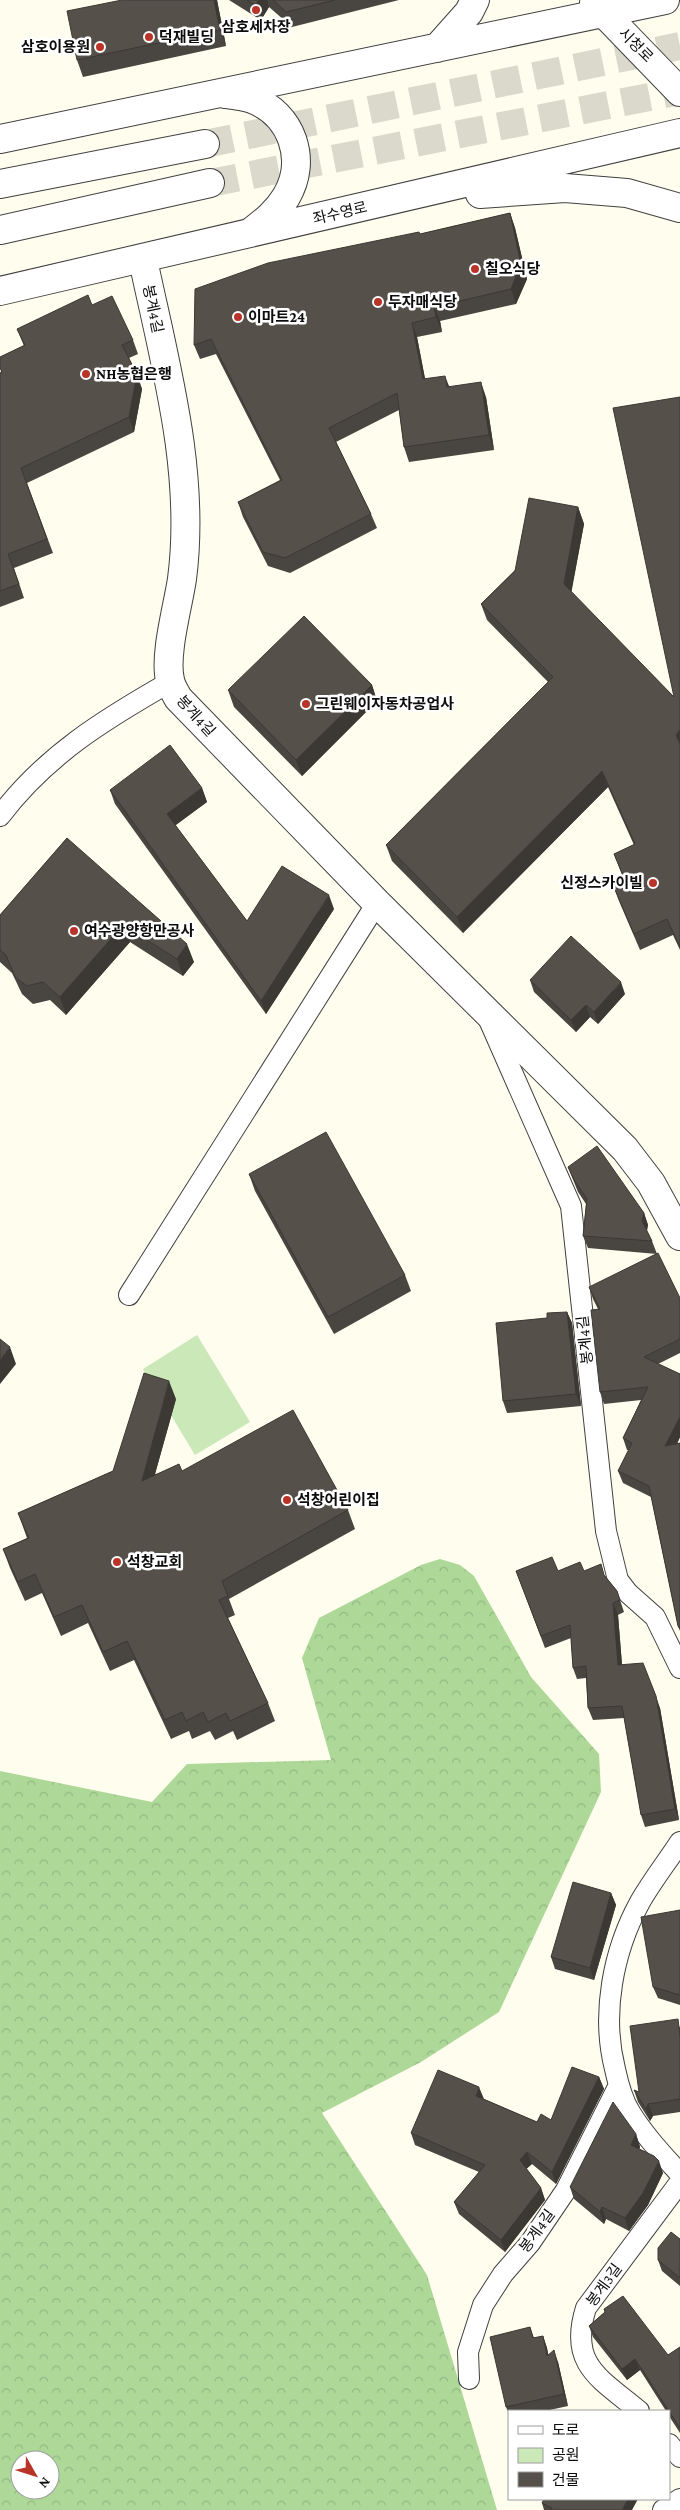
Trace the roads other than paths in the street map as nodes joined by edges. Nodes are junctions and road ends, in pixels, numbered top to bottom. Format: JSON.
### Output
{"nodes":[{"id":1,"x":475,"y":0,"type":"edge"},
{"id":2,"x":665,"y":0,"type":"edge"},
{"id":3,"x":597,"y":6,"type":"edge"},
{"id":4,"x":437,"y":48,"type":"junction"},
{"id":5,"x":680,"y":92,"type":"edge"},
{"id":6,"x":219,"y":93,"type":"junction"},
{"id":7,"x":680,"y":133,"type":"edge"},
{"id":8,"x":0,"y":138,"type":"edge"},
{"id":9,"x":205,"y":144,"type":"tunnel mouth"},
{"id":10,"x":0,"y":184,"type":"edge"},
{"id":11,"x":210,"y":184,"type":"tunnel mouth"},
{"id":12,"x":394,"y":201,"type":"junction"},
{"id":13,"x":680,"y":208,"type":"edge"},
{"id":14,"x":0,"y":230,"type":"edge"},
{"id":15,"x":248,"y":235,"type":"junction"},
{"id":16,"x":143,"y":260,"type":"junction"},
{"id":17,"x":0,"y":291,"type":"edge"},
{"id":18,"x":170,"y":682,"type":"junction"},
{"id":19,"x":0,"y":816,"type":"edge"},
{"id":20,"x":377,"y":903,"type":"junction"},
{"id":21,"x":484,"y":1009,"type":"junction"},
{"id":22,"x":680,"y":1236,"type":"edge"},
{"id":23,"x":129,"y":1295,"type":"dead end"},
{"id":24,"x":680,"y":1668,"type":"edge"},
{"id":25,"x":680,"y":1842,"type":"edge"},
{"id":26,"x":619,"y":2085,"type":"junction"},
{"id":27,"x":680,"y":2174,"type":"edge"},
{"id":28,"x":680,"y":2182,"type":"edge"},
{"id":29,"x":470,"y":2379,"type":"dead end"},
{"id":30,"x":639,"y":2410,"type":"edge"},
{"id":31,"x":670,"y":2445,"type":"edge"},
{"id":32,"x":680,"y":2457,"type":"edge"},
{"id":33,"x":680,"y":2499,"type":"edge"},
{"id":34,"x":663,"y":2510,"type":"edge"}],
"edges":[{"from":1,"to":4,"type":"street"},
{"from":2,"to":3,"type":"street"},
{"from":3,"to":4,"type":"street"},
{"from":3,"to":5,"type":"street","name":"시청로"},
{"from":4,"to":6,"type":"street"},
{"from":6,"to":8,"type":"street"},
{"from":6,"to":15,"type":"street"},
{"from":7,"to":12,"type":"street","name":"좌수영로"},
{"from":9,"to":10,"type":"street"},
{"from":11,"to":14,"type":"street"},
{"from":12,"to":13,"type":"street"},
{"from":12,"to":15,"type":"street","name":"좌수영로"},
{"from":15,"to":16,"type":"street","name":"좌수영로"},
{"from":16,"to":17,"type":"street","name":"좌수영로"},
{"from":16,"to":18,"type":"street","name":"봉계4길"},
{"from":18,"to":19,"type":"lane"},
{"from":18,"to":20,"type":"street","name":"봉계4길"},
{"from":20,"to":21,"type":"street","name":"봉계4길"},
{"from":20,"to":23,"type":"lane"},
{"from":21,"to":22,"type":"street","name":"봉계4길"},
{"from":21,"to":24,"type":"lane","name":"봉계4길"},
{"from":25,"to":26,"type":"lane"},
{"from":26,"to":27,"type":"lane"},
{"from":26,"to":29,"type":"lane","name":"봉계4길"},
{"from":28,"to":30,"type":"lane","name":"봉계3길"},
{"from":31,"to":32,"type":"lane"},
{"from":33,"to":34,"type":"lane"}]}
